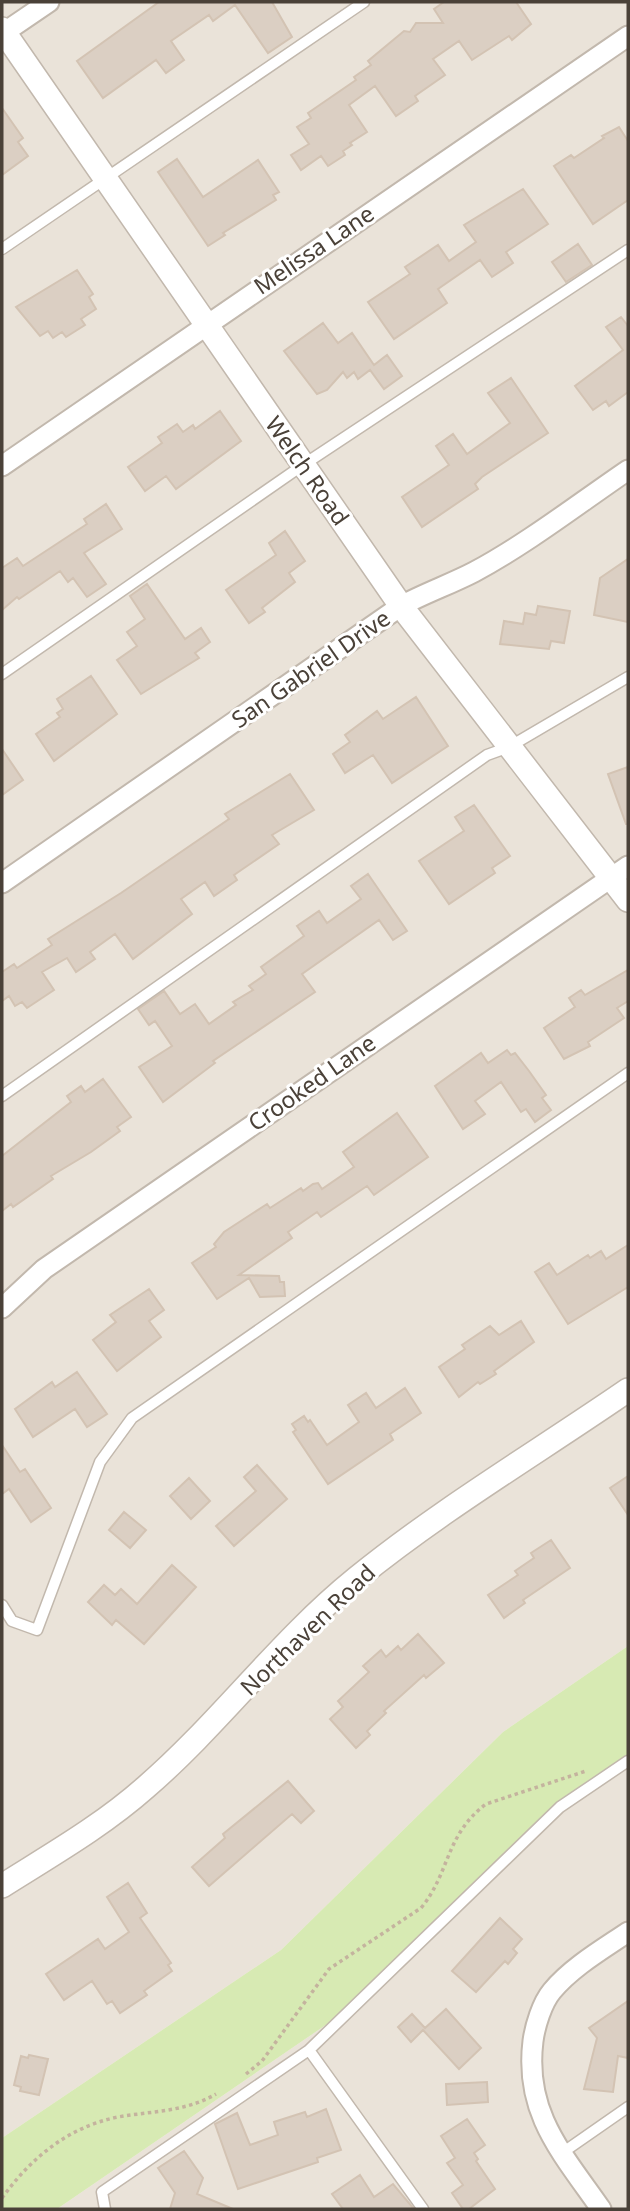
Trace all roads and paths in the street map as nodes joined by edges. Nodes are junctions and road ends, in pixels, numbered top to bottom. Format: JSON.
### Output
{"nodes":[{"id":1,"x":49,"y":2,"type":"edge"},
{"id":2,"x":364,"y":2,"type":"edge"},
{"id":3,"x":3,"y":32,"type":"edge"},
{"id":4,"x":628,"y":36,"type":"edge"},
{"id":5,"x":104,"y":178,"type":"junction"},
{"id":6,"x":2,"y":249,"type":"edge"},
{"id":7,"x":628,"y":250,"type":"edge"},
{"id":8,"x":205,"y":325,"type":"junction"},
{"id":9,"x":303,"y":465,"type":"junction"},
{"id":10,"x":2,"y":466,"type":"edge"},
{"id":11,"x":628,"y":470,"type":"edge"},
{"id":12,"x":401,"y":606,"type":"junction"},
{"id":13,"x":2,"y":674,"type":"edge"},
{"id":14,"x":628,"y":677,"type":"edge"},
{"id":15,"x":509,"y":747,"type":"junction"},
{"id":16,"x":620,"y":872,"type":"edge"},
{"id":17,"x":2,"y":883,"type":"edge"},
{"id":18,"x":628,"y":900,"type":"edge"},
{"id":19,"x":628,"y":1073,"type":"edge"},
{"id":20,"x":2,"y":1096,"type":"edge"},
{"id":21,"x":2,"y":1308,"type":"edge"},
{"id":22,"x":628,"y":1390,"type":"edge"},
{"id":23,"x":2,"y":1605,"type":"edge"},
{"id":24,"x":628,"y":1760,"type":"edge"},
{"id":25,"x":589,"y":1769,"type":"dead end"},
{"id":26,"x":2,"y":1886,"type":"edge"},
{"id":27,"x":628,"y":1932,"type":"edge"},
{"id":28,"x":309,"y":2050,"type":"junction"},
{"id":29,"x":241,"y":2078,"type":"dead end"},
{"id":30,"x":223,"y":2090,"type":"dead end"},
{"id":31,"x":628,"y":2107,"type":"edge"},
{"id":32,"x":562,"y":2153,"type":"junction"},
{"id":33,"x":2,"y":2198,"type":"edge"},
{"id":34,"x":105,"y":2209,"type":"edge"},
{"id":35,"x":423,"y":2209,"type":"edge"},
{"id":36,"x":601,"y":2209,"type":"edge"}],
"edges":[{"from":1,"to":3,"type":"street"},
{"from":2,"to":5,"type":"lane"},
{"from":3,"to":5,"type":"street","name":"Welch Road"},
{"from":4,"to":8,"type":"street","name":"Melissa Lane"},
{"from":5,"to":6,"type":"lane"},
{"from":5,"to":8,"type":"street","name":"Welch Road"},
{"from":7,"to":9,"type":"lane"},
{"from":8,"to":9,"type":"street","name":"Welch Road"},
{"from":8,"to":10,"type":"street","name":"Melissa Lane"},
{"from":9,"to":12,"type":"street","name":"Welch Road"},
{"from":9,"to":13,"type":"lane"},
{"from":11,"to":12,"type":"street","name":"San Gabriel Drive"},
{"from":12,"to":15,"type":"street","name":"Welch Road"},
{"from":12,"to":17,"type":"street","name":"San Gabriel Drive"},
{"from":14,"to":15,"type":"lane"},
{"from":15,"to":16,"type":"street","name":"Welch Road"},
{"from":15,"to":20,"type":"lane"},
{"from":16,"to":18,"type":"street","name":"Welch Road"},
{"from":16,"to":21,"type":"street","name":"Crooked Lane"},
{"from":19,"to":23,"type":"lane"},
{"from":22,"to":26,"type":"street","name":"Northaven Road"},
{"from":24,"to":28,"type":"lane"},
{"from":25,"to":29,"type":"path"},
{"from":27,"to":32,"type":"street"},
{"from":28,"to":34,"type":"lane"},
{"from":28,"to":35,"type":"lane"},
{"from":30,"to":33,"type":"path"},
{"from":31,"to":32,"type":"lane"},
{"from":32,"to":36,"type":"street"}]}
